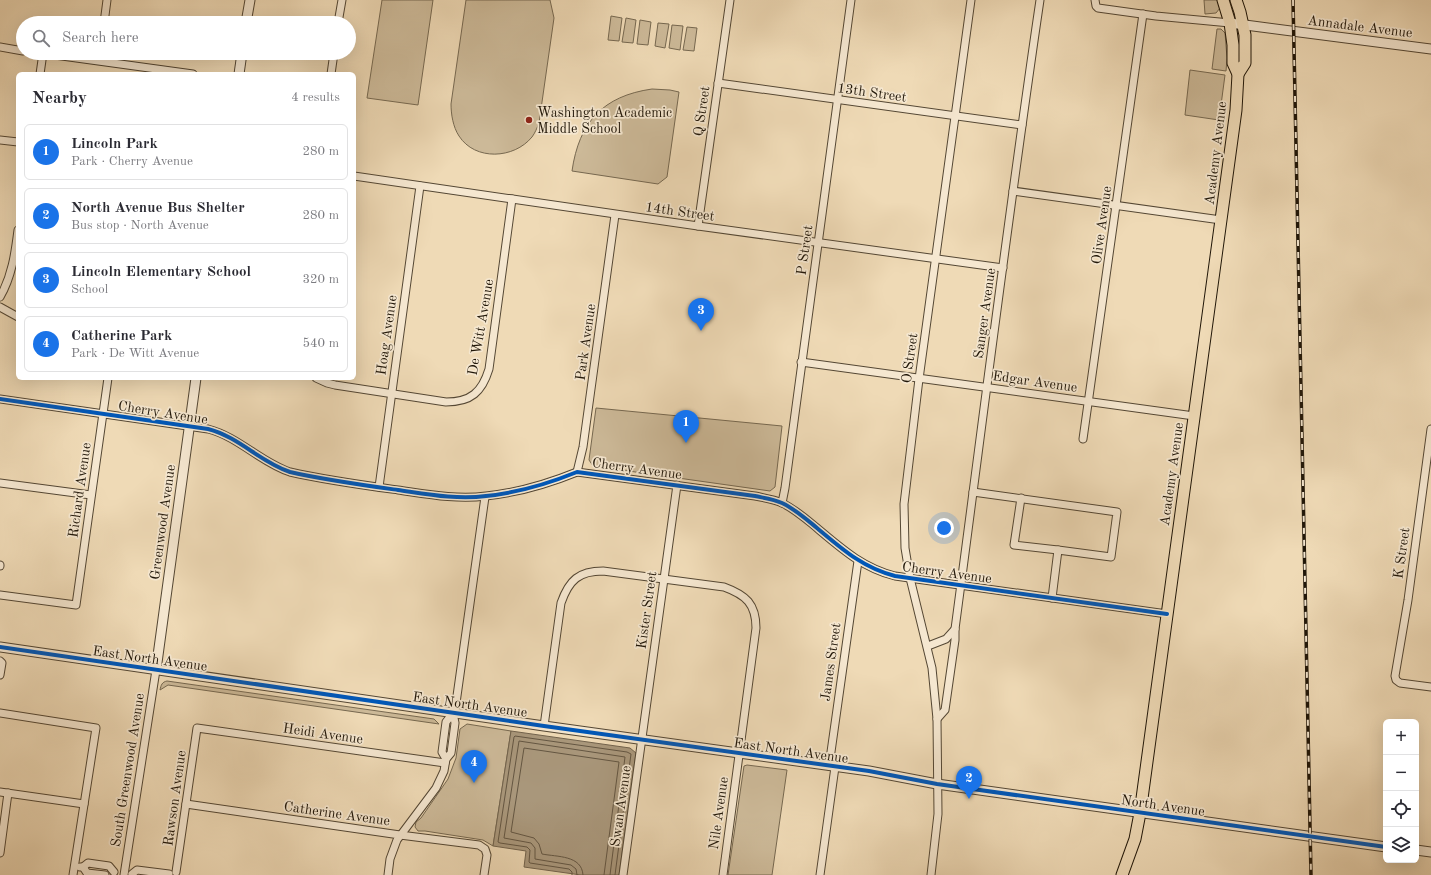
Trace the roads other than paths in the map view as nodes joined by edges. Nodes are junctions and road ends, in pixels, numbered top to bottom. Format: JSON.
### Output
{"nodes":[{"id":1,"x":107,"y":0,"type":"edge"},
{"id":2,"x":250,"y":0,"type":"edge"},
{"id":3,"x":342,"y":0,"type":"edge"},
{"id":4,"x":730,"y":0,"type":"edge"},
{"id":5,"x":851,"y":0,"type":"edge"},
{"id":6,"x":971,"y":0,"type":"edge"},
{"id":7,"x":1040,"y":0,"type":"edge"},
{"id":8,"x":1223,"y":0,"type":"edge"},
{"id":9,"x":1236,"y":0,"type":"edge"},
{"id":10,"x":1095,"y":3,"type":"edge"},
{"id":11,"x":1143,"y":14,"type":"junction"},
{"id":12,"x":105,"y":16,"type":"edge"},
{"id":13,"x":247,"y":16,"type":"edge"},
{"id":14,"x":339,"y":16,"type":"edge"},
{"id":15,"x":1230,"y":23,"type":"junction"},
{"id":16,"x":1243,"y":24,"type":"junction"},
{"id":17,"x":0,"y":48,"type":"edge"},
{"id":18,"x":16,"y":49,"type":"edge"},
{"id":19,"x":1431,"y":49,"type":"edge"},
{"id":20,"x":41,"y":60,"type":"edge"},
{"id":21,"x":91,"y":60,"type":"edge"},
{"id":22,"x":241,"y":60,"type":"edge"},
{"id":23,"x":333,"y":60,"type":"edge"},
{"id":24,"x":98,"y":61,"type":"joint"},
{"id":25,"x":40,"y":72,"type":"edge"},
{"id":26,"x":178,"y":72,"type":"edge"},
{"id":27,"x":239,"y":72,"type":"edge"},
{"id":28,"x":331,"y":72,"type":"edge"},
{"id":29,"x":1238,"y":74,"type":"junction"},
{"id":30,"x":718,"y":83,"type":"junction"},
{"id":31,"x":837,"y":100,"type":"junction"},
{"id":32,"x":956,"y":116,"type":"junction"},
{"id":33,"x":1022,"y":125,"type":"junction"},
{"id":34,"x":0,"y":140,"type":"edge"},
{"id":35,"x":16,"y":142,"type":"edge"},
{"id":36,"x":356,"y":176,"type":"edge"},
{"id":37,"x":420,"y":186,"type":"junction"},
{"id":38,"x":1013,"y":191,"type":"junction"},
{"id":39,"x":512,"y":199,"type":"junction"},
{"id":40,"x":1117,"y":205,"type":"junction"},
{"id":41,"x":616,"y":215,"type":"junction"},
{"id":42,"x":1221,"y":220,"type":"junction"},
{"id":43,"x":698,"y":226,"type":"junction"},
{"id":44,"x":16,"y":243,"type":"edge"},
{"id":45,"x":818,"y":243,"type":"junction"},
{"id":46,"x":937,"y":259,"type":"junction"},
{"id":47,"x":1003,"y":268,"type":"junction"},
{"id":48,"x":0,"y":297,"type":"edge"},
{"id":49,"x":0,"y":307,"type":"edge"},
{"id":50,"x":16,"y":316,"type":"edge"},
{"id":51,"x":801,"y":362,"type":"junction"},
{"id":52,"x":920,"y":379,"type":"junction"},
{"id":53,"x":108,"y":380,"type":"edge"},
{"id":54,"x":196,"y":380,"type":"edge"},
{"id":55,"x":320,"y":380,"type":"edge"},
{"id":56,"x":987,"y":388,"type":"junction"},
{"id":57,"x":391,"y":394,"type":"junction"},
{"id":58,"x":0,"y":399,"type":"edge"},
{"id":59,"x":1089,"y":402,"type":"junction"},
{"id":60,"x":103,"y":414,"type":"junction"},
{"id":61,"x":1194,"y":416,"type":"junction"},
{"id":62,"x":189,"y":426,"type":"junction"},
{"id":63,"x":1431,"y":429,"type":"edge"},
{"id":64,"x":1084,"y":439,"type":"dead end"},
{"id":65,"x":1430,"y":449,"type":"edge"},
{"id":66,"x":577,"y":472,"type":"junction"},
{"id":67,"x":0,"y":483,"type":"edge"},
{"id":68,"x":677,"y":485,"type":"junction"},
{"id":69,"x":379,"y":487,"type":"junction"},
{"id":70,"x":972,"y":492,"type":"junction"},
{"id":71,"x":91,"y":495,"type":"junction"},
{"id":72,"x":485,"y":496,"type":"junction"},
{"id":73,"x":1021,"y":498,"type":"junction"},
{"id":74,"x":782,"y":503,"type":"junction"},
{"id":75,"x":1058,"y":550,"type":"junction"},
{"id":76,"x":858,"y":561,"type":"junction"},
{"id":77,"x":910,"y":578,"type":"junction"},
{"id":78,"x":664,"y":579,"type":"junction"},
{"id":79,"x":961,"y":585,"type":"junction"},
{"id":80,"x":0,"y":595,"type":"edge"},
{"id":81,"x":1052,"y":598,"type":"junction"},
{"id":82,"x":1167,"y":614,"type":"junction"},
{"id":83,"x":955,"y":629,"type":"junction"},
{"id":84,"x":928,"y":646,"type":"junction"},
{"id":85,"x":0,"y":647,"type":"edge"},
{"id":86,"x":0,"y":661,"type":"edge"},
{"id":87,"x":156,"y":670,"type":"junction"},
{"id":88,"x":0,"y":675,"type":"edge"},
{"id":89,"x":1431,"y":687,"type":"edge"},
{"id":90,"x":0,"y":713,"type":"edge"},
{"id":91,"x":453,"y":713,"type":"junction"},
{"id":92,"x":937,"y":719,"type":"junction"},
{"id":93,"x":544,"y":726,"type":"junction"},
{"id":94,"x":197,"y":728,"type":"joint"},
{"id":95,"x":642,"y":740,"type":"junction"},
{"id":96,"x":739,"y":754,"type":"junction"},
{"id":97,"x":446,"y":761,"type":"junction"},
{"id":98,"x":832,"y":766,"type":"junction"},
{"id":99,"x":937,"y":784,"type":"junction"},
{"id":100,"x":0,"y":792,"type":"edge"},
{"id":101,"x":8,"y":793,"type":"junction"},
{"id":102,"x":84,"y":804,"type":"junction"},
{"id":103,"x":186,"y":804,"type":"junction"},
{"id":104,"x":1140,"y":813,"type":"junction"},
{"id":105,"x":400,"y":835,"type":"junction"},
{"id":106,"x":1383,"y":847,"type":"edge"},
{"id":107,"x":1419,"y":850,"type":"edge"},
{"id":108,"x":1431,"y":852,"type":"edge"},
{"id":109,"x":0,"y":853,"type":"edge"},
{"id":110,"x":75,"y":866,"type":"junction"},
{"id":111,"x":83,"y":867,"type":"junction"},
{"id":112,"x":111,"y":873,"type":"edge"},
{"id":113,"x":179,"y":873,"type":"edge"},
{"id":114,"x":128,"y":874,"type":"edge"},
{"id":115,"x":168,"y":874,"type":"edge"},
{"id":116,"x":73,"y":875,"type":"edge"},
{"id":117,"x":105,"y":875,"type":"edge"},
{"id":118,"x":388,"y":875,"type":"edge"},
{"id":119,"x":484,"y":875,"type":"edge"},
{"id":120,"x":623,"y":875,"type":"edge"},
{"id":121,"x":723,"y":875,"type":"edge"},
{"id":122,"x":820,"y":875,"type":"edge"},
{"id":123,"x":931,"y":875,"type":"edge"},
{"id":124,"x":1122,"y":875,"type":"edge"}],
"edges":[{"from":1,"to":12,"type":"street"},
{"from":2,"to":13,"type":"street"},
{"from":3,"to":14,"type":"street"},
{"from":4,"to":30,"type":"street","name":"Q Street"},
{"from":5,"to":31,"type":"street","name":"P Street"},
{"from":6,"to":32,"type":"street","name":"O Street"},
{"from":7,"to":33,"type":"street","name":"Sanger Avenue"},
{"from":8,"to":15,"type":"main road","name":"Academy Avenue"},
{"from":9,"to":16,"type":"main road","name":"Academy Avenue"},
{"from":10,"to":11,"type":"street","name":"Annadale Avenue"},
{"from":11,"to":15,"type":"street","name":"Annadale Avenue"},
{"from":11,"to":40,"type":"street","name":"Olive Avenue"},
{"from":15,"to":16,"type":"street","name":"Annadale Avenue"},
{"from":15,"to":29,"type":"main road","name":"Academy Avenue"},
{"from":16,"to":19,"type":"street","name":"Annadale Avenue"},
{"from":16,"to":29,"type":"main road","name":"Academy Avenue"},
{"from":17,"to":18,"type":"street"},
{"from":20,"to":25,"type":"street"},
{"from":21,"to":24,"type":"street"},
{"from":22,"to":27,"type":"street"},
{"from":23,"to":28,"type":"street"},
{"from":24,"to":26,"type":"street"},
{"from":29,"to":42,"type":"main road","name":"Academy Avenue"},
{"from":30,"to":31,"type":"street","name":"13th Street"},
{"from":30,"to":43,"type":"street","name":"Q Street"},
{"from":31,"to":32,"type":"street","name":"13th Street"},
{"from":31,"to":45,"type":"street","name":"P Street"},
{"from":32,"to":33,"type":"street","name":"13th Street"},
{"from":32,"to":46,"type":"street","name":"O Street"},
{"from":33,"to":38,"type":"street","name":"Sanger Avenue"},
{"from":34,"to":35,"type":"street"},
{"from":36,"to":37,"type":"street","name":"14th Street"},
{"from":37,"to":39,"type":"street","name":"14th Street"},
{"from":37,"to":57,"type":"street","name":"Hoag Avenue"},
{"from":38,"to":40,"type":"street"},
{"from":38,"to":47,"type":"street","name":"Sanger Avenue"},
{"from":39,"to":41,"type":"street","name":"14th Street"},
{"from":39,"to":57,"type":"street","name":"De Witt Avenue"},
{"from":40,"to":42,"type":"street"},
{"from":40,"to":59,"type":"street","name":"Olive Avenue"},
{"from":41,"to":43,"type":"street","name":"14th Street"},
{"from":41,"to":66,"type":"street","name":"Park Avenue"},
{"from":42,"to":61,"type":"main road","name":"Academy Avenue"},
{"from":43,"to":45,"type":"street","name":"14th Street"},
{"from":44,"to":48,"type":"street"},
{"from":45,"to":46,"type":"street","name":"14th Street"},
{"from":45,"to":51,"type":"street","name":"P Street"},
{"from":46,"to":47,"type":"street","name":"14th Street"},
{"from":46,"to":52,"type":"street","name":"O Street"},
{"from":47,"to":56,"type":"street","name":"Sanger Avenue"},
{"from":49,"to":50,"type":"street"},
{"from":51,"to":52,"type":"street","name":"Edgar Avenue"},
{"from":51,"to":74,"type":"street","name":"P Street"},
{"from":52,"to":56,"type":"street","name":"Edgar Avenue"},
{"from":52,"to":77,"type":"street","name":"O Street"},
{"from":53,"to":60,"type":"street","name":"Richard Avenue"},
{"from":54,"to":62,"type":"street","name":"Greenwood Avenue"},
{"from":55,"to":57,"type":"street"},
{"from":56,"to":59,"type":"street","name":"Edgar Avenue"},
{"from":56,"to":70,"type":"street","name":"Sanger Avenue"},
{"from":57,"to":69,"type":"street","name":"Hoag Avenue"},
{"from":58,"to":60,"type":"street","name":"Cherry Avenue"},
{"from":59,"to":61,"type":"street","name":"Edgar Avenue"},
{"from":59,"to":64,"type":"street","name":"Olive Avenue"},
{"from":60,"to":62,"type":"street","name":"Cherry Avenue"},
{"from":60,"to":71,"type":"street","name":"Richard Avenue"},
{"from":61,"to":82,"type":"main road","name":"Academy Avenue"},
{"from":62,"to":69,"type":"street","name":"Cherry Avenue"},
{"from":62,"to":87,"type":"street","name":"Greenwood Avenue"},
{"from":63,"to":65,"type":"street","name":"K Street"},
{"from":65,"to":89,"type":"street","name":"K Street"},
{"from":66,"to":68,"type":"street","name":"Cherry Avenue"},
{"from":66,"to":72,"type":"street","name":"Cherry Avenue"},
{"from":67,"to":71,"type":"street"},
{"from":68,"to":74,"type":"street","name":"Cherry Avenue"},
{"from":68,"to":78,"type":"street","name":"Kister Street"},
{"from":69,"to":72,"type":"street","name":"Cherry Avenue"},
{"from":70,"to":73,"type":"street"},
{"from":70,"to":79,"type":"street","name":"Sanger Avenue"},
{"from":71,"to":80,"type":"street","name":"Richard Avenue"},
{"from":72,"to":91,"type":"street"},
{"from":73,"to":75,"type":"street"},
{"from":73,"to":75,"type":"street"},
{"from":74,"to":76,"type":"street","name":"Cherry Avenue"},
{"from":75,"to":81,"type":"street"},
{"from":76,"to":77,"type":"street","name":"Cherry Avenue"},
{"from":76,"to":98,"type":"street","name":"James Street"},
{"from":77,"to":79,"type":"street","name":"Cherry Avenue"},
{"from":77,"to":84,"type":"street","name":"O Street"},
{"from":78,"to":93,"type":"street","name":"Nile Avenue"},
{"from":78,"to":95,"type":"street","name":"Kister Street"},
{"from":78,"to":96,"type":"street","name":"Nile Avenue"},
{"from":79,"to":81,"type":"street","name":"Cherry Avenue"},
{"from":79,"to":83,"type":"street","name":"Sanger Avenue"},
{"from":81,"to":82,"type":"street","name":"Cherry Avenue"},
{"from":82,"to":104,"type":"main road","name":"Academy Avenue"},
{"from":83,"to":84,"type":"street"},
{"from":83,"to":92,"type":"street","name":"Sanger Avenue"},
{"from":84,"to":92,"type":"street","name":"O Street"},
{"from":85,"to":87,"type":"street","name":"East North Avenue"},
{"from":86,"to":88,"type":"street"},
{"from":87,"to":91,"type":"street","name":"East North Avenue"},
{"from":87,"to":114,"type":"street","name":"South Greenwood Avenue"},
{"from":90,"to":102,"type":"street"},
{"from":91,"to":93,"type":"street","name":"East North Avenue"},
{"from":91,"to":97,"type":"street"},
{"from":92,"to":99,"type":"street","name":"Sanger Avenue"},
{"from":93,"to":95,"type":"street","name":"East North Avenue"},
{"from":94,"to":97,"type":"street","name":"Heidi Avenue"},
{"from":94,"to":103,"type":"street","name":"Rawson Avenue"},
{"from":95,"to":96,"type":"street","name":"East North Avenue"},
{"from":95,"to":120,"type":"street","name":"Swan Avenue"},
{"from":96,"to":98,"type":"street","name":"East North Avenue"},
{"from":96,"to":121,"type":"street","name":"Nile Avenue"},
{"from":97,"to":105,"type":"street"},
{"from":98,"to":99,"type":"street","name":"East North Avenue"},
{"from":98,"to":122,"type":"street","name":"James Street"},
{"from":99,"to":104,"type":"street","name":"North Avenue"},
{"from":99,"to":123,"type":"street","name":"Sanger Avenue"},
{"from":100,"to":101,"type":"street"},
{"from":101,"to":102,"type":"street"},
{"from":101,"to":109,"type":"street"},
{"from":102,"to":110,"type":"street"},
{"from":103,"to":105,"type":"street","name":"Catherine Avenue"},
{"from":103,"to":113,"type":"street","name":"Rawson Avenue"},
{"from":104,"to":106,"type":"street","name":"North Avenue"},
{"from":104,"to":124,"type":"main road","name":"Academy Avenue"},
{"from":105,"to":118,"type":"street"},
{"from":105,"to":119,"type":"street","name":"Catherine Avenue"},
{"from":107,"to":108,"type":"street"},
{"from":110,"to":111,"type":"street"},
{"from":110,"to":116,"type":"street"},
{"from":111,"to":112,"type":"street"},
{"from":111,"to":117,"type":"street"},
{"from":112,"to":114,"type":"street"},
{"from":113,"to":115,"type":"street"},
{"from":114,"to":115,"type":"street"}]}
